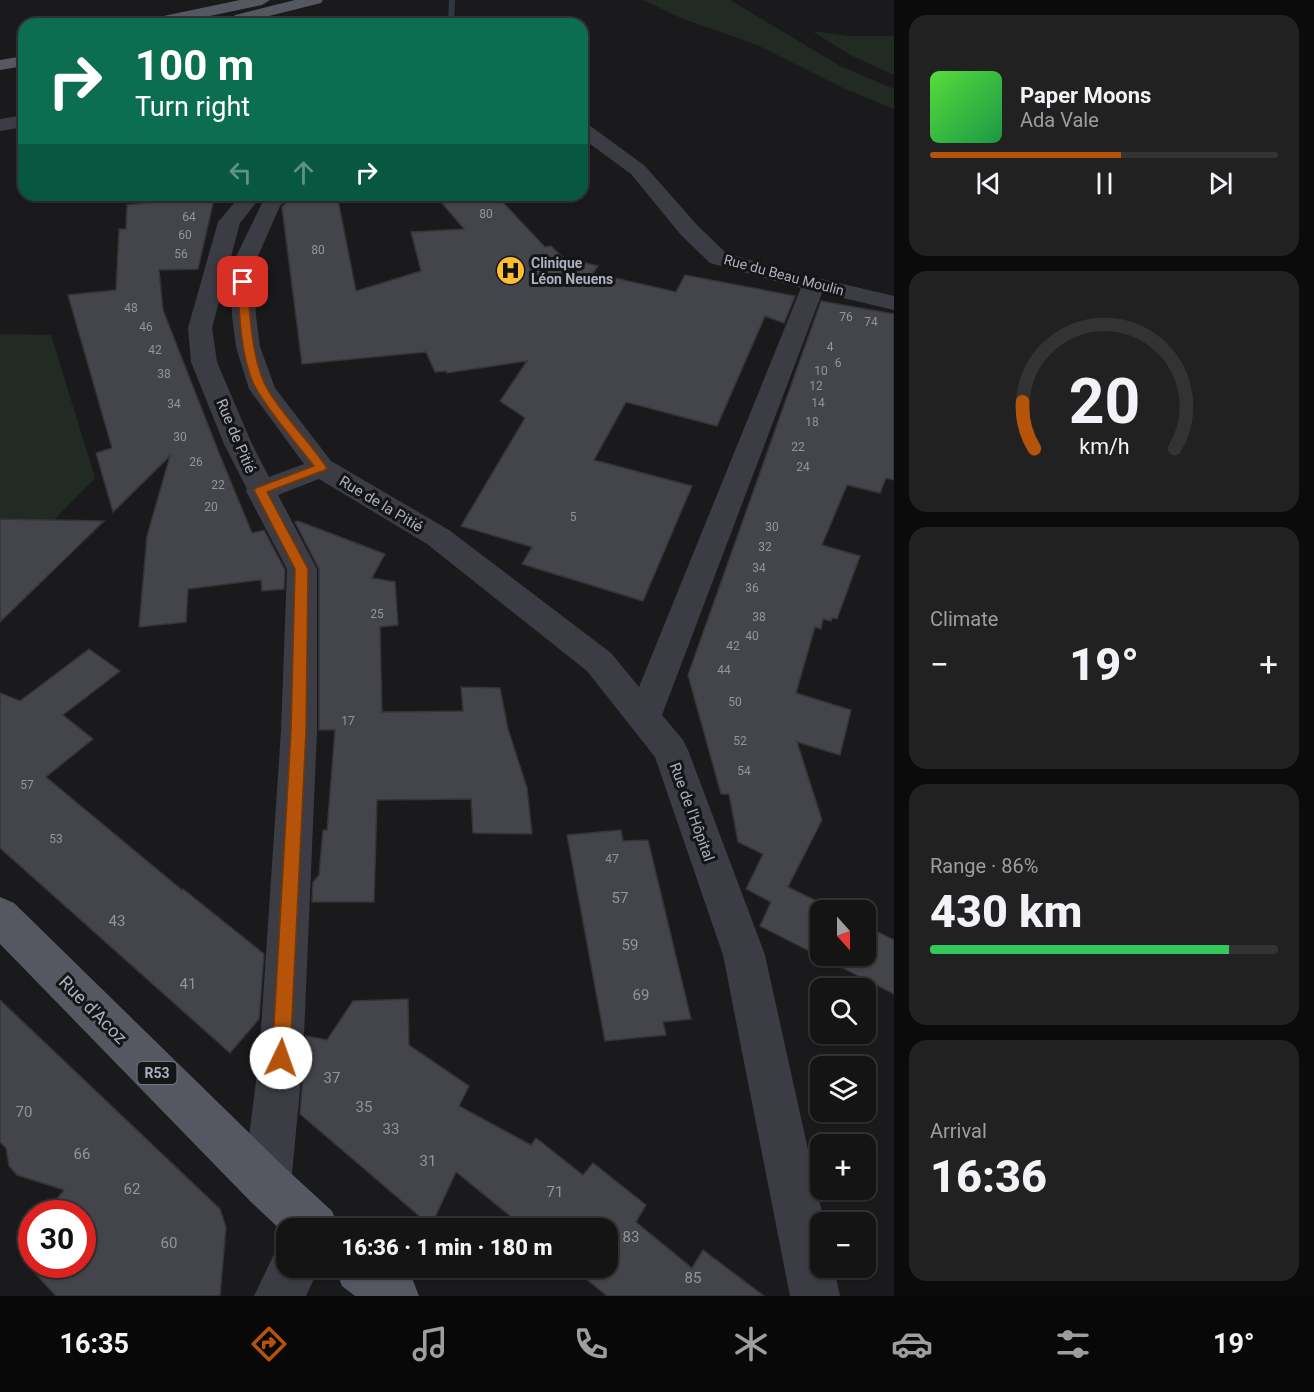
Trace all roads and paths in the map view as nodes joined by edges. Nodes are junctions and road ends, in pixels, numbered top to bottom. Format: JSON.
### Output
{"nodes":[{"id":1,"x":262,"y":0,"type":"edge"},
{"id":2,"x":315,"y":0,"type":"edge"},
{"id":3,"x":177,"y":18,"type":"edge"},
{"id":4,"x":238,"y":18,"type":"edge"},
{"id":5,"x":18,"y":48,"type":"edge"},
{"id":6,"x":0,"y":51,"type":"edge"},
{"id":7,"x":18,"y":62,"type":"edge"},
{"id":8,"x":0,"y":65,"type":"edge"},
{"id":9,"x":18,"y":122,"type":"edge"},
{"id":10,"x":0,"y":125,"type":"edge"},
{"id":11,"x":588,"y":133,"type":"edge"},
{"id":12,"x":247,"y":201,"type":"edge"},
{"id":13,"x":274,"y":201,"type":"edge"},
{"id":14,"x":814,"y":285,"type":"junction"},
{"id":15,"x":894,"y":303,"type":"edge"},
{"id":16,"x":321,"y":468,"type":"junction"},
{"id":17,"x":260,"y":490,"type":"junction"},
{"id":18,"x":644,"y":717,"type":"junction"},
{"id":19,"x":0,"y":916,"type":"edge"},
{"id":20,"x":267,"y":1184,"type":"junction"},
{"id":21,"x":304,"y":1218,"type":"edge"},
{"id":22,"x":289,"y":1278,"type":"edge"},
{"id":23,"x":372,"y":1278,"type":"edge"},
{"id":24,"x":279,"y":1296,"type":"edge"},
{"id":25,"x":394,"y":1296,"type":"edge"},
{"id":26,"x":815,"y":1296,"type":"edge"}],
"edges":[{"from":1,"to":3,"type":"main road"},
{"from":2,"to":4,"type":"main road"},
{"from":5,"to":6,"type":"main road"},
{"from":7,"to":8,"type":"main road"},
{"from":9,"to":10,"type":"street"},
{"from":11,"to":14,"type":"street","name":"Rue du Beau Moulin"},
{"from":12,"to":17,"type":"street","name":"Rue de Pitié"},
{"from":13,"to":16,"type":"street","name":"Rue de la Pitié"},
{"from":14,"to":15,"type":"street","name":"Rue du Beau Moulin"},
{"from":14,"to":18,"type":"street"},
{"from":16,"to":17,"type":"street"},
{"from":16,"to":18,"type":"street","name":"Rue de la Pitié"},
{"from":17,"to":20,"type":"street","name":"Rue de Pitié"},
{"from":18,"to":26,"type":"street","name":"Rue de l'Hôpital"},
{"from":19,"to":20,"type":"main road","name":"Rue d'Acoz","number":"R53"},
{"from":20,"to":21,"type":"main road","name":"Rue d'Acoz","number":"R53"},
{"from":22,"to":24,"type":"street"},
{"from":23,"to":25,"type":"main road"}]}
